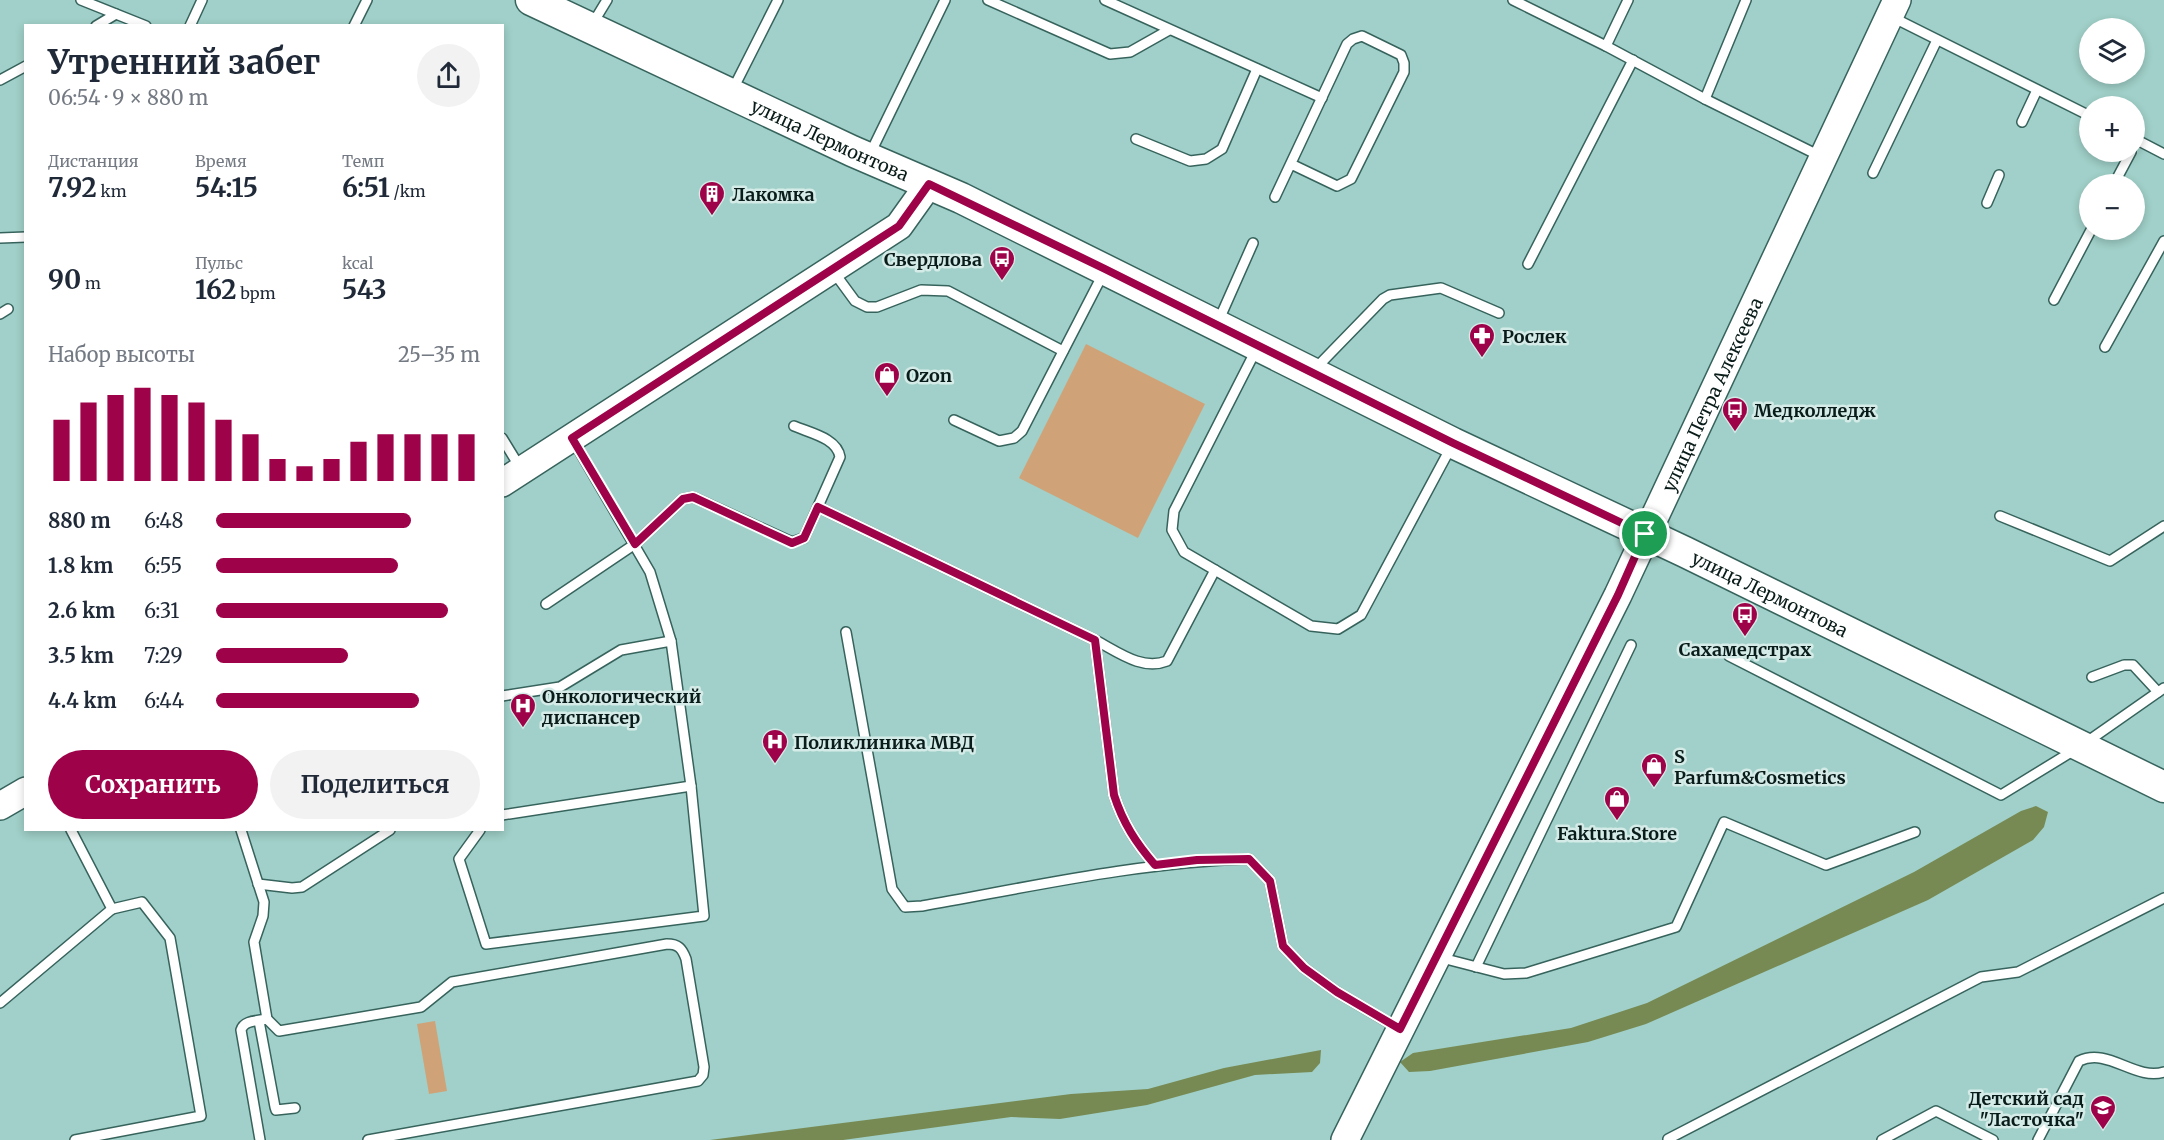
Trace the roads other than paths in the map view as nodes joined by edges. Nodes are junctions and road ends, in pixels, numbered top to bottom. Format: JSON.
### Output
{"nodes":[{"id":1,"x":81,"y":0,"type":"edge"},
{"id":2,"x":202,"y":0,"type":"edge"},
{"id":3,"x":367,"y":0,"type":"edge"},
{"id":4,"x":531,"y":0,"type":"edge"},
{"id":5,"x":607,"y":0,"type":"edge"},
{"id":6,"x":778,"y":0,"type":"edge"},
{"id":7,"x":945,"y":0,"type":"edge"},
{"id":8,"x":988,"y":0,"type":"edge"},
{"id":9,"x":1105,"y":0,"type":"edge"},
{"id":10,"x":1513,"y":0,"type":"edge"},
{"id":11,"x":1628,"y":0,"type":"edge"},
{"id":12,"x":1746,"y":0,"type":"edge"},
{"id":13,"x":1893,"y":8,"type":"edge"},
{"id":14,"x":116,"y":14,"type":"junction"},
{"id":15,"x":99,"y":24,"type":"edge"},
{"id":16,"x":141,"y":24,"type":"edge"},
{"id":17,"x":191,"y":24,"type":"edge"},
{"id":18,"x":355,"y":24,"type":"edge"},
{"id":19,"x":590,"y":28,"type":"junction"},
{"id":20,"x":1169,"y":30,"type":"junction"},
{"id":21,"x":1937,"y":40,"type":"junction"},
{"id":22,"x":1606,"y":46,"type":"junction"},
{"id":23,"x":1634,"y":60,"type":"junction"},
{"id":24,"x":24,"y":67,"type":"edge"},
{"id":25,"x":1257,"y":69,"type":"junction"},
{"id":26,"x":0,"y":80,"type":"edge"},
{"id":27,"x":2037,"y":90,"type":"junction"},
{"id":28,"x":731,"y":93,"type":"junction"},
{"id":29,"x":1322,"y":98,"type":"junction"},
{"id":30,"x":1705,"y":99,"type":"junction"},
{"id":31,"x":2079,"y":111,"type":"edge"},
{"id":32,"x":2022,"y":122,"type":"dead end"},
{"id":33,"x":1136,"y":139,"type":"dead end"},
{"id":34,"x":2145,"y":145,"type":"edge"},
{"id":35,"x":2164,"y":154,"type":"edge"},
{"id":36,"x":1822,"y":157,"type":"junction"},
{"id":37,"x":868,"y":158,"type":"junction"},
{"id":38,"x":1290,"y":164,"type":"junction"},
{"id":39,"x":1873,"y":173,"type":"dead end"},
{"id":40,"x":2000,"y":175,"type":"dead end"},
{"id":41,"x":929,"y":184,"type":"junction"},
{"id":42,"x":1275,"y":197,"type":"dead end"},
{"id":43,"x":1987,"y":203,"type":"dead end"},
{"id":44,"x":24,"y":237,"type":"edge"},
{"id":45,"x":0,"y":238,"type":"edge"},
{"id":46,"x":2086,"y":240,"type":"edge"},
{"id":47,"x":2164,"y":241,"type":"edge"},
{"id":48,"x":1253,"y":243,"type":"dead end"},
{"id":49,"x":1528,"y":264,"type":"dead end"},
{"id":50,"x":1105,"y":269,"type":"junction"},
{"id":51,"x":831,"y":270,"type":"junction"},
{"id":52,"x":2055,"y":300,"type":"dead end"},
{"id":53,"x":1499,"y":313,"type":"dead end"},
{"id":54,"x":1217,"y":324,"type":"junction"},
{"id":55,"x":1258,"y":345,"type":"junction"},
{"id":56,"x":2105,"y":347,"type":"dead end"},
{"id":57,"x":1063,"y":351,"type":"junction"},
{"id":58,"x":1312,"y":372,"type":"junction"},
{"id":59,"x":954,"y":420,"type":"dead end"},
{"id":60,"x":794,"y":426,"type":"dead end"},
{"id":61,"x":572,"y":438,"type":"junction"},
{"id":62,"x":1453,"y":443,"type":"junction"},
{"id":63,"x":504,"y":446,"type":"edge"},
{"id":64,"x":512,"y":476,"type":"edge"},
{"id":65,"x":818,"y":507,"type":"junction"},
{"id":66,"x":2000,"y":516,"type":"dead end"},
{"id":67,"x":2164,"y":526,"type":"edge"},
{"id":68,"x":1645,"y":534,"type":"junction"},
{"id":69,"x":635,"y":544,"type":"junction"},
{"id":70,"x":1215,"y":570,"type":"junction"},
{"id":71,"x":546,"y":604,"type":"dead end"},
{"id":72,"x":846,"y":632,"type":"dead end"},
{"id":73,"x":1095,"y":640,"type":"junction"},
{"id":74,"x":671,"y":641,"type":"junction"},
{"id":75,"x":1630,"y":645,"type":"dead end"},
{"id":76,"x":1729,"y":656,"type":"dead end"},
{"id":77,"x":2092,"y":677,"type":"dead end"},
{"id":78,"x":2161,"y":690,"type":"edge"},
{"id":79,"x":504,"y":696,"type":"edge"},
{"id":80,"x":2081,"y":746,"type":"junction"},
{"id":81,"x":690,"y":786,"type":"junction"},
{"id":82,"x":2164,"y":787,"type":"edge"},
{"id":83,"x":24,"y":792,"type":"edge"},
{"id":84,"x":0,"y":806,"type":"edge"},
{"id":85,"x":504,"y":815,"type":"edge"},
{"id":86,"x":72,"y":831,"type":"edge"},
{"id":87,"x":241,"y":831,"type":"edge"},
{"id":88,"x":388,"y":831,"type":"edge"},
{"id":89,"x":479,"y":831,"type":"edge"},
{"id":90,"x":1914,"y":832,"type":"dead end"},
{"id":91,"x":1155,"y":865,"type":"junction"},
{"id":92,"x":258,"y":884,"type":"junction"},
{"id":93,"x":2164,"y":898,"type":"edge"},
{"id":94,"x":112,"y":909,"type":"junction"},
{"id":95,"x":1436,"y":957,"type":"junction"},
{"id":96,"x":1476,"y":967,"type":"junction"},
{"id":97,"x":0,"y":1003,"type":"edge"},
{"id":98,"x":263,"y":1020,"type":"junction"},
{"id":99,"x":1400,"y":1029,"type":"junction"},
{"id":100,"x":2164,"y":1072,"type":"edge"},
{"id":101,"x":295,"y":1108,"type":"dead end"},
{"id":102,"x":1668,"y":1139,"type":"edge"},
{"id":103,"x":75,"y":1140,"type":"edge"},
{"id":104,"x":260,"y":1140,"type":"edge"},
{"id":105,"x":368,"y":1140,"type":"edge"},
{"id":106,"x":1345,"y":1140,"type":"edge"},
{"id":107,"x":1882,"y":1140,"type":"edge"},
{"id":108,"x":1993,"y":1140,"type":"edge"},
{"id":109,"x":2038,"y":1140,"type":"edge"}],
"edges":[{"from":1,"to":14,"type":"lane"},
{"from":2,"to":17,"type":"lane"},
{"from":3,"to":18,"type":"lane"},
{"from":4,"to":19,"type":"main road","name":"улица Лермонтова"},
{"from":5,"to":19,"type":"lane"},
{"from":6,"to":28,"type":"lane"},
{"from":7,"to":37,"type":"lane"},
{"from":8,"to":20,"type":"lane"},
{"from":9,"to":20,"type":"lane"},
{"from":10,"to":22,"type":"lane"},
{"from":11,"to":22,"type":"lane"},
{"from":12,"to":30,"type":"lane"},
{"from":13,"to":21,"type":"lane"},
{"from":13,"to":36,"type":"main road","name":"улица Петра Алексеева"},
{"from":14,"to":15,"type":"lane"},
{"from":14,"to":16,"type":"lane"},
{"from":19,"to":28,"type":"main road","name":"улица Лермонтова"},
{"from":20,"to":25,"type":"lane"},
{"from":21,"to":27,"type":"lane"},
{"from":21,"to":39,"type":"lane"},
{"from":22,"to":23,"type":"lane"},
{"from":23,"to":30,"type":"lane"},
{"from":23,"to":49,"type":"lane"},
{"from":24,"to":26,"type":"lane"},
{"from":25,"to":29,"type":"lane"},
{"from":25,"to":33,"type":"lane"},
{"from":27,"to":31,"type":"lane"},
{"from":27,"to":32,"type":"lane"},
{"from":28,"to":37,"type":"main road","name":"улица Лермонтова"},
{"from":29,"to":38,"type":"lane"},
{"from":29,"to":38,"type":"lane"},
{"from":30,"to":36,"type":"lane"},
{"from":34,"to":35,"type":"lane"},
{"from":36,"to":68,"type":"main road","name":"улица Петра Алексеева"},
{"from":37,"to":41,"type":"main road","name":"улица Лермонтова"},
{"from":38,"to":42,"type":"lane"},
{"from":40,"to":43,"type":"lane"},
{"from":41,"to":50,"type":"main road","name":"улица Лермонтова"},
{"from":41,"to":51,"type":"main road"},
{"from":44,"to":45,"type":"lane"},
{"from":46,"to":52,"type":"lane"},
{"from":47,"to":56,"type":"lane"},
{"from":48,"to":54,"type":"lane"},
{"from":50,"to":54,"type":"main road","name":"улица Лермонтова"},
{"from":50,"to":57,"type":"lane"},
{"from":51,"to":57,"type":"lane"},
{"from":51,"to":61,"type":"main road"},
{"from":53,"to":58,"type":"lane"},
{"from":54,"to":55,"type":"main road","name":"улица Лермонтова"},
{"from":55,"to":58,"type":"main road","name":"улица Лермонтова"},
{"from":55,"to":70,"type":"lane"},
{"from":57,"to":59,"type":"lane"},
{"from":58,"to":62,"type":"main road","name":"улица Лермонтова"},
{"from":60,"to":65,"type":"lane"},
{"from":61,"to":64,"type":"main road"},
{"from":61,"to":69,"type":"lane"},
{"from":62,"to":68,"type":"main road","name":"улица Лермонтова"},
{"from":62,"to":70,"type":"lane"},
{"from":63,"to":64,"type":"lane"},
{"from":65,"to":69,"type":"lane"},
{"from":65,"to":73,"type":"lane"},
{"from":66,"to":67,"type":"lane"},
{"from":68,"to":80,"type":"main road","name":"улица Лермонтова"},
{"from":68,"to":95,"type":"main road","name":"улица Петра Алексеева"},
{"from":69,"to":71,"type":"lane"},
{"from":69,"to":74,"type":"lane"},
{"from":70,"to":73,"type":"lane"},
{"from":72,"to":91,"type":"lane"},
{"from":73,"to":91,"type":"lane"},
{"from":74,"to":79,"type":"lane"},
{"from":74,"to":81,"type":"lane"},
{"from":75,"to":96,"type":"lane"},
{"from":76,"to":80,"type":"lane"},
{"from":77,"to":78,"type":"lane"},
{"from":78,"to":80,"type":"lane"},
{"from":80,"to":82,"type":"main road","name":"улица Лермонтова"},
{"from":81,"to":85,"type":"lane"},
{"from":81,"to":89,"type":"lane"},
{"from":83,"to":84,"type":"main road"},
{"from":86,"to":94,"type":"lane"},
{"from":87,"to":92,"type":"lane"},
{"from":88,"to":92,"type":"lane"},
{"from":90,"to":96,"type":"lane"},
{"from":91,"to":99,"type":"lane"},
{"from":92,"to":98,"type":"lane"},
{"from":93,"to":102,"type":"lane"},
{"from":94,"to":97,"type":"lane"},
{"from":94,"to":103,"type":"lane"},
{"from":95,"to":96,"type":"lane"},
{"from":95,"to":99,"type":"main road","name":"улица Петра Алексеева"},
{"from":98,"to":101,"type":"lane"},
{"from":98,"to":104,"type":"lane"},
{"from":98,"to":105,"type":"lane"},
{"from":99,"to":106,"type":"main road","name":"улица Петра Алексеева"},
{"from":100,"to":109,"type":"lane"},
{"from":107,"to":108,"type":"lane"}]}
